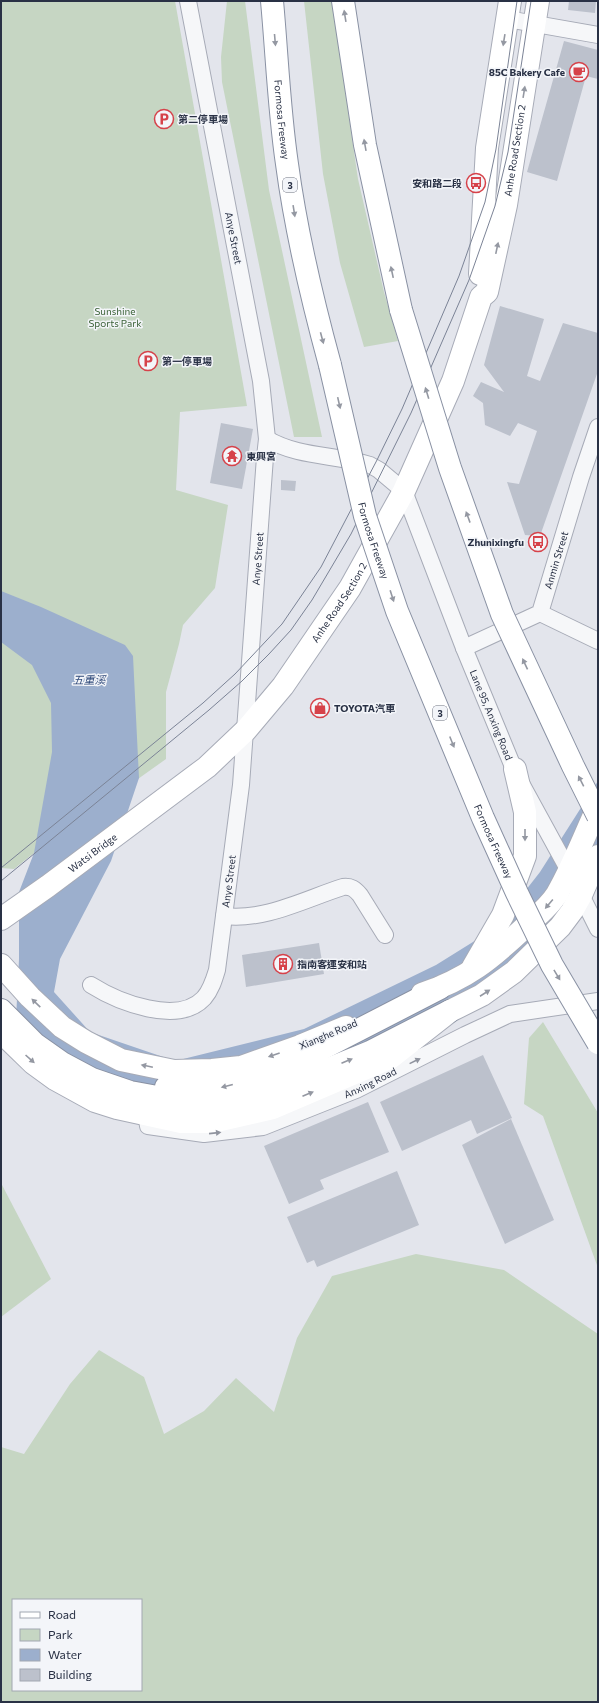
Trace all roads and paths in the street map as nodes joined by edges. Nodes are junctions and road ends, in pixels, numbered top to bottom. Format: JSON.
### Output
{"nodes":[{"id":1,"x":188,"y":1,"type":"edge"},
{"id":2,"x":272,"y":1,"type":"edge"},
{"id":3,"x":343,"y":1,"type":"edge"},
{"id":4,"x":538,"y":1,"type":"edge"},
{"id":5,"x":508,"y":10,"type":"edge"},
{"id":6,"x":535,"y":23,"type":"junction"},
{"id":7,"x":598,"y":35,"type":"edge"},
{"id":8,"x":482,"y":297,"type":"junction"},
{"id":9,"x":598,"y":427,"type":"edge"},
{"id":10,"x":267,"y":439,"type":"junction"},
{"id":11,"x":404,"y":491,"type":"junction"},
{"id":12,"x":540,"y":612,"type":"junction"},
{"id":13,"x":598,"y":641,"type":"edge"},
{"id":14,"x":464,"y":648,"type":"junction"},
{"id":15,"x":246,"y":730,"type":"junction"},
{"id":16,"x":515,"y":769,"type":"junction"},
{"id":17,"x":183,"y":786,"type":"joint"},
{"id":18,"x":598,"y":806,"type":"edge"},
{"id":19,"x":598,"y":816,"type":"edge"},
{"id":20,"x":590,"y":869,"type":"edge"},
{"id":21,"x":569,"y":871,"type":"junction"},
{"id":22,"x":224,"y":916,"type":"junction"},
{"id":23,"x":1,"y":919,"type":"edge"},
{"id":24,"x":598,"y":929,"type":"edge"},
{"id":25,"x":385,"y":935,"type":"dead end"},
{"id":26,"x":468,"y":975,"type":"junction"},
{"id":27,"x":3,"y":977,"type":"edge"},
{"id":28,"x":91,"y":985,"type":"dead end"},
{"id":29,"x":440,"y":988,"type":"junction"},
{"id":30,"x":598,"y":1000,"type":"edge"},
{"id":31,"x":1,"y":1010,"type":"edge"},
{"id":32,"x":450,"y":1011,"type":"junction"},
{"id":33,"x":1,"y":1032,"type":"edge"},
{"id":34,"x":598,"y":1043,"type":"edge"},
{"id":35,"x":166,"y":1093,"type":"junction"},
{"id":36,"x":146,"y":1113,"type":"junction"}],
"edges":[{"from":1,"to":10,"type":"street","name":"Anye Street"},
{"from":2,"to":34,"type":"main road","name":"Formosa Freeway","number":"3","one_way":true,"bridge":true},
{"from":19,"to":3,"type":"main road","one_way":true,"bridge":true},
{"from":4,"to":6,"type":"main road","name":"Anhe Road Section 2"},
{"from":5,"to":6,"type":"street"},
{"from":5,"to":8,"type":"main road","name":"Anhe Road Section 2","one_way":true},
{"from":6,"to":7,"type":"street"},
{"from":8,"to":6,"type":"main road","name":"Anhe Road Section 2","one_way":true},
{"from":8,"to":11,"type":"main road","name":"Anhe Road Section 2"},
{"from":9,"to":12,"type":"street","name":"Anmin Street"},
{"from":10,"to":11,"type":"street"},
{"from":10,"to":15,"type":"street","name":"Anye Street"},
{"from":11,"to":14,"type":"street","name":"Lane 95, Anxing Road"},
{"from":11,"to":15,"type":"main road","name":"Anhe Road Section 2"},
{"from":12,"to":13,"type":"street"},
{"from":12,"to":14,"type":"street"},
{"from":14,"to":16,"type":"street","name":"Lane 95, Anxing Road"},
{"from":15,"to":17,"type":"main road","name":"Anhe Road Section 2"},
{"from":15,"to":22,"type":"street","name":"Anye Street"},
{"from":16,"to":21,"type":"street","name":"Lane 95, Anxing Road"},
{"from":16,"to":26,"type":"main road","one_way":true},
{"from":17,"to":23,"type":"main road","name":"Watsi Bridge"},
{"from":18,"to":20,"type":"main road","name":"Xianghe Road"},
{"from":20,"to":21,"type":"main road","name":"Xianghe Road"},
{"from":20,"to":24,"type":"street"},
{"from":32,"to":20,"type":"main road","name":"Xianghe Road","one_way":true},
{"from":21,"to":26,"type":"main road","name":"Xianghe Road","one_way":true},
{"from":22,"to":25,"type":"street"},
{"from":22,"to":28,"type":"street","name":"Anye Street"},
{"from":26,"to":29,"type":"main road","name":"Xianghe Road"},
{"from":29,"to":27,"type":"main road","name":"Xianghe Road","one_way":true},
{"from":27,"to":35,"type":"main road"},
{"from":29,"to":35,"type":"main road","one_way":true},
{"from":36,"to":30,"type":"street","name":"Anxing Road","one_way":true},
{"from":31,"to":35,"type":"main road"},
{"from":35,"to":32,"type":"main road","one_way":true},
{"from":36,"to":32,"type":"main road","name":"Xianghe Road","one_way":true},
{"from":33,"to":36,"type":"main road","name":"Xianghe Road","one_way":true}]}
